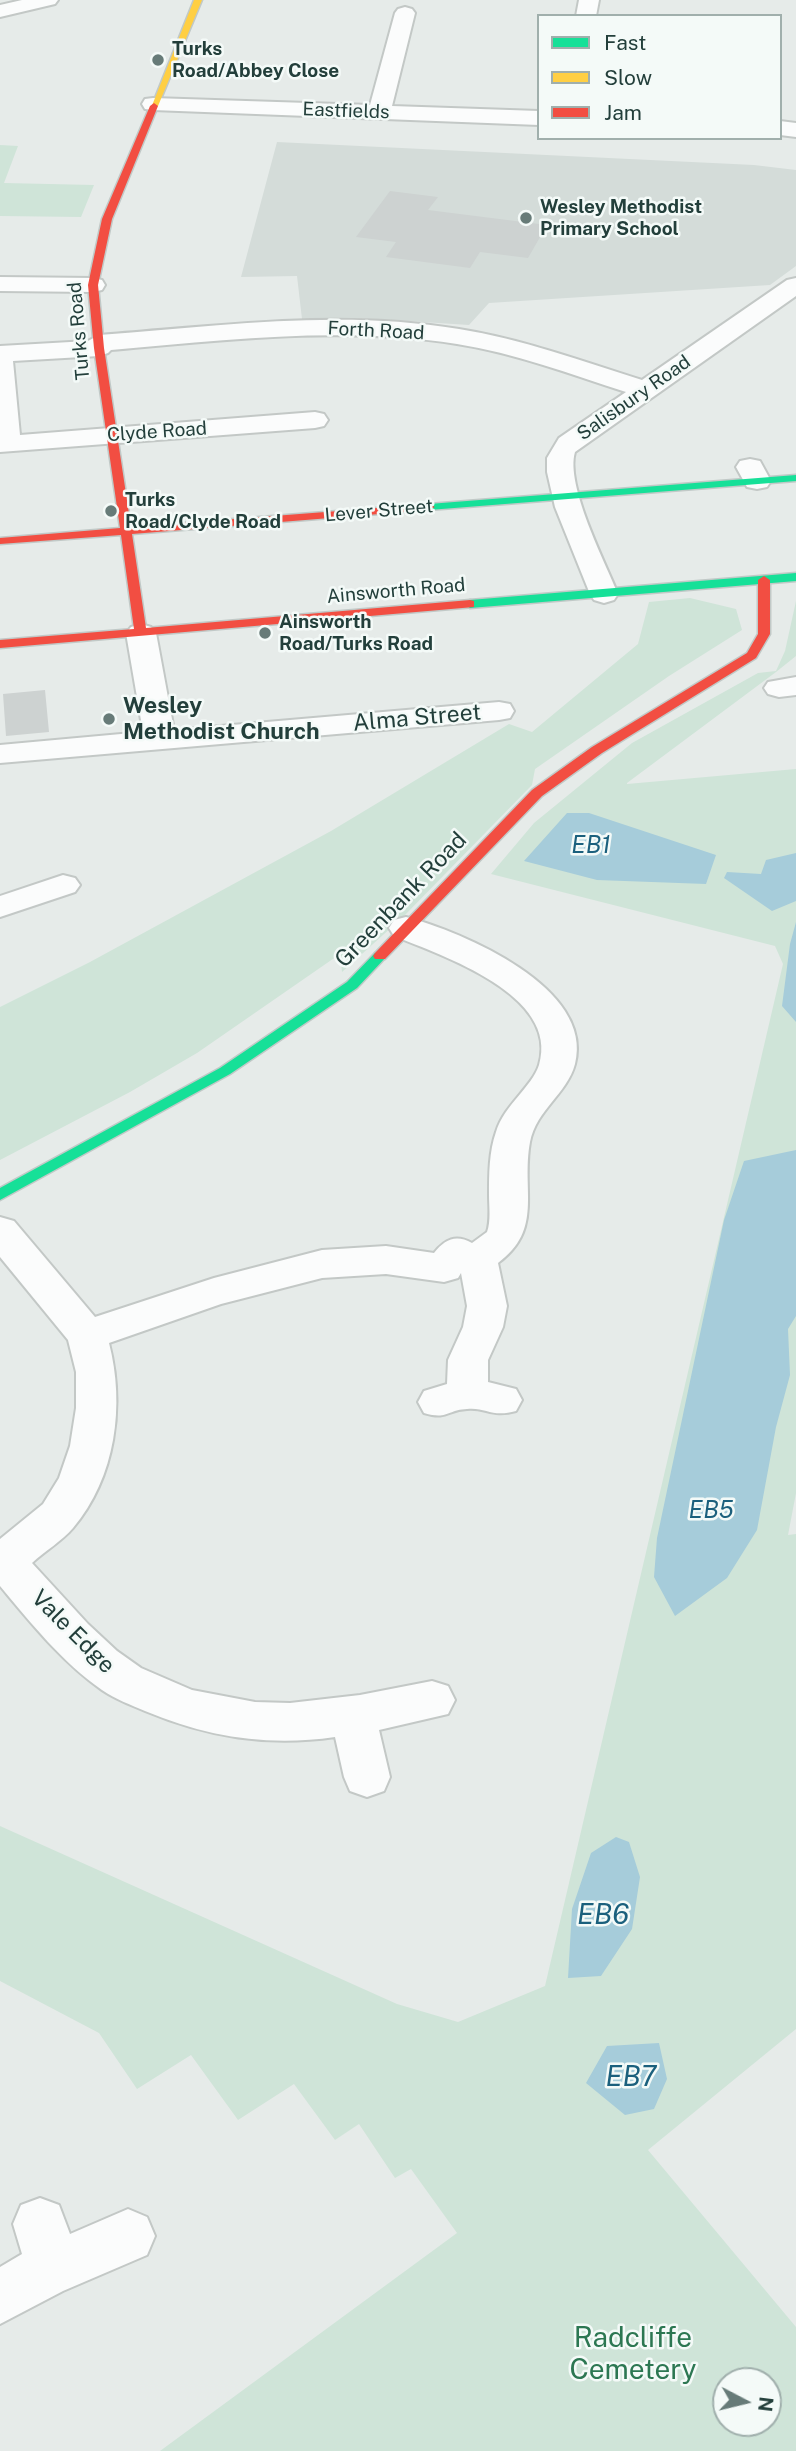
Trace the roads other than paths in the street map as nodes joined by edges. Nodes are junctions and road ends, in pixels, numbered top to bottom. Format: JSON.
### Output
{"nodes":[{"id":1,"x":48,"y":0,"type":"edge"},
{"id":2,"x":198,"y":0,"type":"edge"},
{"id":3,"x":0,"y":11,"type":"edge"},
{"id":4,"x":406,"y":13,"type":"dead end"},
{"id":5,"x":153,"y":104,"type":"junction"},
{"id":6,"x":379,"y":113,"type":"junction"},
{"id":7,"x":537,"y":118,"type":"edge"},
{"id":8,"x":0,"y":284,"type":"edge"},
{"id":9,"x":93,"y":285,"type":"junction"},
{"id":10,"x":796,"y":285,"type":"edge"},
{"id":11,"x":99,"y":345,"type":"junction"},
{"id":12,"x":0,"y":354,"type":"edge"},
{"id":13,"x":646,"y":390,"type":"junction"},
{"id":14,"x":315,"y":420,"type":"dead end"},
{"id":15,"x":113,"y":435,"type":"junction"},
{"id":16,"x":3,"y":444,"type":"edge"},
{"id":17,"x":796,"y":478,"type":"edge"},
{"id":18,"x":566,"y":496,"type":"junction"},
{"id":19,"x":126,"y":531,"type":"junction"},
{"id":20,"x":0,"y":541,"type":"edge"},
{"id":21,"x":796,"y":577,"type":"edge"},
{"id":22,"x":764,"y":580,"type":"junction"},
{"id":23,"x":604,"y":594,"type":"junction"},
{"id":24,"x":141,"y":633,"type":"junction"},
{"id":25,"x":0,"y":644,"type":"edge"},
{"id":26,"x":499,"y":711,"type":"dead end"},
{"id":27,"x":160,"y":740,"type":"junction"},
{"id":28,"x":0,"y":754,"type":"edge"},
{"id":29,"x":66,"y":885,"type":"dead end"},
{"id":30,"x":0,"y":907,"type":"edge"},
{"id":31,"x":406,"y":928,"type":"junction"},
{"id":32,"x":0,"y":1195,"type":"edge"},
{"id":33,"x":0,"y":1231,"type":"edge"},
{"id":34,"x":458,"y":1251,"type":"junction"},
{"id":35,"x":87,"y":1335,"type":"junction"},
{"id":36,"x":469,"y":1398,"type":"dead end"},
{"id":37,"x":3,"y":1563,"type":"edge"},
{"id":38,"x":432,"y":1700,"type":"dead end"},
{"id":39,"x":353,"y":1717,"type":"junction"},
{"id":40,"x":367,"y":1777,"type":"dead end"},
{"id":41,"x":128,"y":2236,"type":"dead end"},
{"id":42,"x":0,"y":2297,"type":"edge"}],
"edges":[{"from":1,"to":3,"type":"street"},
{"from":2,"to":5,"type":"street","name":"Turks Road"},
{"from":4,"to":6,"type":"street"},
{"from":5,"to":6,"type":"street","name":"Eastfields"},
{"from":5,"to":9,"type":"street","name":"Turks Road"},
{"from":6,"to":7,"type":"street","name":"Eastfields"},
{"from":8,"to":9,"type":"street"},
{"from":9,"to":11,"type":"street","name":"Turks Road"},
{"from":10,"to":13,"type":"street","name":"Salisbury Road"},
{"from":11,"to":12,"type":"street","name":"Forth Road"},
{"from":11,"to":13,"type":"street","name":"Forth Road"},
{"from":11,"to":15,"type":"street","name":"Turks Road"},
{"from":12,"to":16,"type":"street"},
{"from":13,"to":18,"type":"street","name":"Salisbury Road"},
{"from":14,"to":15,"type":"street","name":"Clyde Road"},
{"from":15,"to":16,"type":"street","name":"Clyde Road"},
{"from":15,"to":19,"type":"street","name":"Turks Road"},
{"from":17,"to":18,"type":"street","name":"Lever Street"},
{"from":18,"to":19,"type":"street","name":"Lever Street"},
{"from":18,"to":23,"type":"street","name":"Salisbury Road"},
{"from":19,"to":20,"type":"street","name":"Lever Street"},
{"from":19,"to":24,"type":"street","name":"Turks Road"},
{"from":21,"to":22,"type":"street","name":"Ainsworth Road"},
{"from":22,"to":23,"type":"street","name":"Ainsworth Road"},
{"from":22,"to":31,"type":"street","name":"Greenbank Road"},
{"from":23,"to":24,"type":"street","name":"Ainsworth Road"},
{"from":24,"to":25,"type":"street","name":"Ainsworth Road"},
{"from":24,"to":27,"type":"street"},
{"from":26,"to":27,"type":"street","name":"Alma Street"},
{"from":27,"to":28,"type":"street","name":"Alma Street"},
{"from":29,"to":30,"type":"street"},
{"from":31,"to":32,"type":"street","name":"Greenbank Road"},
{"from":31,"to":34,"type":"street"},
{"from":33,"to":35,"type":"street"},
{"from":34,"to":35,"type":"street"},
{"from":34,"to":36,"type":"street"},
{"from":35,"to":37,"type":"street"},
{"from":37,"to":39,"type":"street","name":"Vale Edge"},
{"from":38,"to":39,"type":"street","name":"Vale Edge"},
{"from":39,"to":40,"type":"street"},
{"from":41,"to":42,"type":"street"}]}
